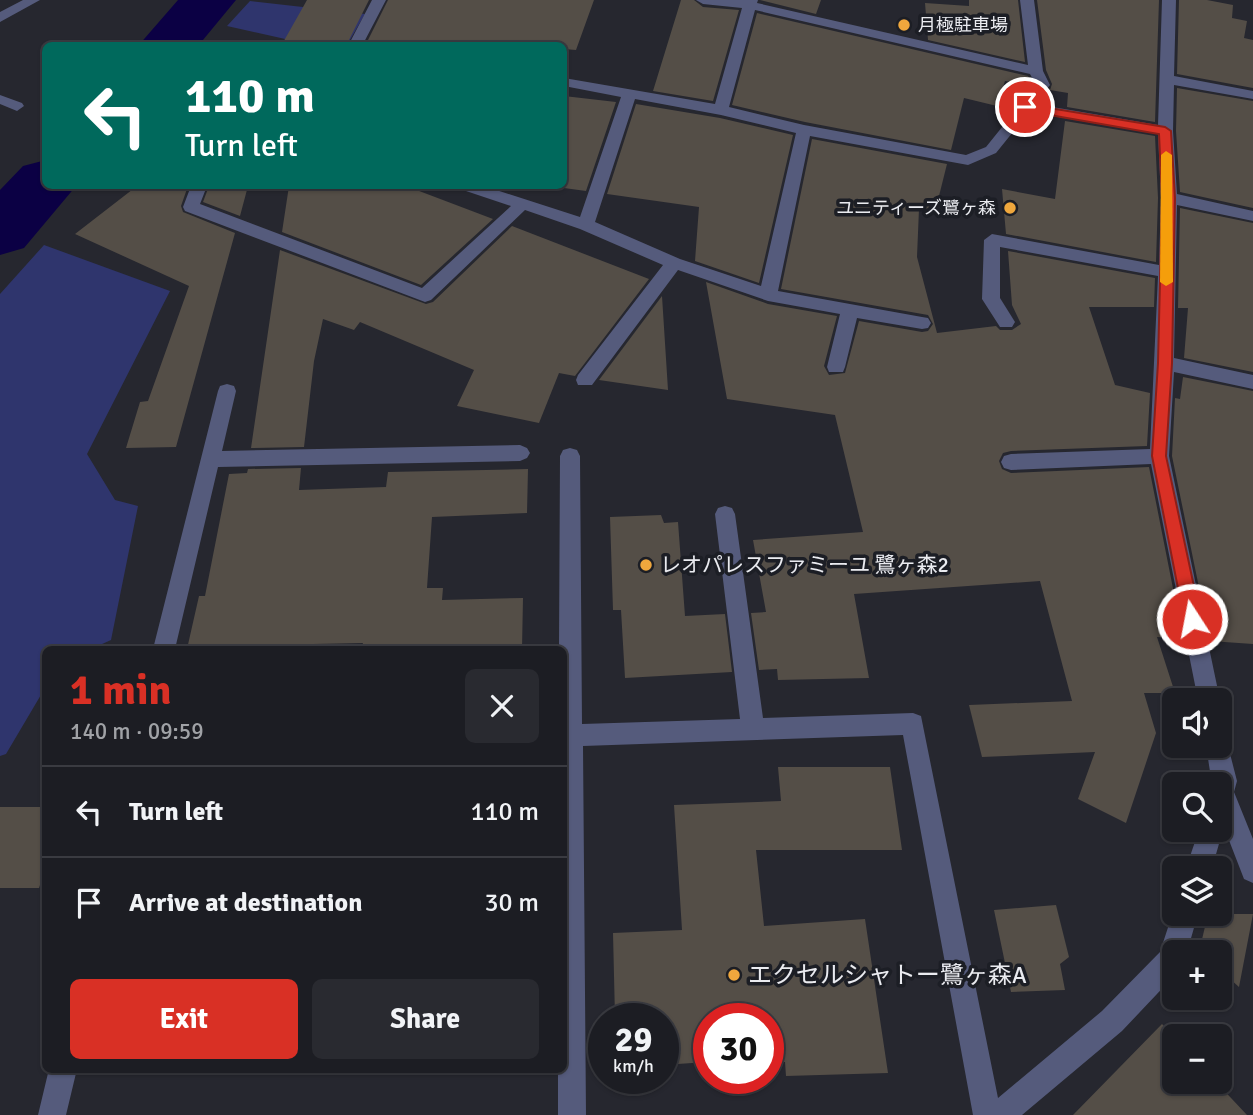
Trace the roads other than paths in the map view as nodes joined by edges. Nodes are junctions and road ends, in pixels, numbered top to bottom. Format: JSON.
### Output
{"nodes":[{"id":1,"x":33,"y":0,"type":"edge"},
{"id":2,"x":379,"y":0,"type":"edge"},
{"id":3,"x":703,"y":0,"type":"edge"},
{"id":4,"x":1027,"y":0,"type":"edge"},
{"id":5,"x":1169,"y":0,"type":"edge"},
{"id":6,"x":750,"y":3,"type":"edge"},
{"id":7,"x":0,"y":18,"type":"edge"},
{"id":8,"x":357,"y":42,"type":"edge"},
{"id":9,"x":1036,"y":71,"type":"junction"},
{"id":10,"x":1169,"y":80,"type":"junction"},
{"id":11,"x":567,"y":83,"type":"edge"},
{"id":12,"x":629,"y":94,"type":"junction"},
{"id":13,"x":1253,"y":95,"type":"edge"},
{"id":14,"x":0,"y":99,"type":"edge"},
{"id":15,"x":17,"y":106,"type":"dead end"},
{"id":16,"x":1025,"y":107,"type":"junction"},
{"id":17,"x":721,"y":110,"type":"junction"},
{"id":18,"x":804,"y":130,"type":"junction"},
{"id":19,"x":1165,"y":131,"type":"junction"},
{"id":20,"x":198,"y":189,"type":"edge"},
{"id":21,"x":477,"y":189,"type":"edge"},
{"id":22,"x":1168,"y":198,"type":"junction"},
{"id":23,"x":521,"y":205,"type":"junction"},
{"id":24,"x":1253,"y":216,"type":"edge"},
{"id":25,"x":586,"y":225,"type":"junction"},
{"id":26,"x":674,"y":263,"type":"junction"},
{"id":27,"x":1167,"y":272,"type":"junction"},
{"id":28,"x":768,"y":295,"type":"junction"},
{"id":29,"x":850,"y":310,"type":"junction"},
{"id":30,"x":1006,"y":322,"type":"dead end"},
{"id":31,"x":922,"y":323,"type":"dead end"},
{"id":32,"x":1165,"y":363,"type":"junction"},
{"id":33,"x":836,"y":367,"type":"dead end"},
{"id":34,"x":585,"y":380,"type":"dead end"},
{"id":35,"x":1253,"y":382,"type":"edge"},
{"id":36,"x":227,"y":391,"type":"dead end"},
{"id":37,"x":520,"y":453,"type":"dead end"},
{"id":38,"x":570,"y":456,"type":"dead end"},
{"id":39,"x":1159,"y":456,"type":"junction"},
{"id":40,"x":211,"y":459,"type":"junction"},
{"id":41,"x":1010,"y":462,"type":"dead end"},
{"id":42,"x":724,"y":514,"type":"dead end"},
{"id":43,"x":165,"y":646,"type":"edge"},
{"id":44,"x":1207,"y":688,"type":"edge"},
{"id":45,"x":753,"y":731,"type":"junction"},
{"id":46,"x":568,"y":736,"type":"edge"},
{"id":47,"x":1232,"y":821,"type":"edge"},
{"id":48,"x":1253,"y":870,"type":"edge"},
{"id":49,"x":1181,"y":926,"type":"edge"},
{"id":50,"x":62,"y":1073,"type":"edge"},
{"id":51,"x":52,"y":1115,"type":"edge"},
{"id":52,"x":572,"y":1115,"type":"edge"},
{"id":53,"x":987,"y":1115,"type":"edge"},
{"id":54,"x":1000,"y":1115,"type":"edge"}],
"edges":[{"from":1,"to":7,"type":"street"},
{"from":2,"to":8,"type":"street"},
{"from":3,"to":6,"type":"street"},
{"from":4,"to":9,"type":"street"},
{"from":5,"to":10,"type":"street"},
{"from":6,"to":9,"type":"street"},
{"from":6,"to":17,"type":"street"},
{"from":9,"to":16,"type":"street"},
{"from":10,"to":13,"type":"street"},
{"from":10,"to":19,"type":"street"},
{"from":11,"to":12,"type":"street"},
{"from":12,"to":17,"type":"street"},
{"from":12,"to":25,"type":"street"},
{"from":14,"to":15,"type":"street"},
{"from":16,"to":18,"type":"street"},
{"from":16,"to":19,"type":"street"},
{"from":17,"to":18,"type":"street"},
{"from":18,"to":28,"type":"street"},
{"from":19,"to":22,"type":"street"},
{"from":20,"to":23,"type":"street"},
{"from":21,"to":23,"type":"street"},
{"from":22,"to":24,"type":"street"},
{"from":22,"to":27,"type":"street"},
{"from":23,"to":25,"type":"street"},
{"from":25,"to":26,"type":"street"},
{"from":26,"to":28,"type":"street"},
{"from":26,"to":34,"type":"street"},
{"from":27,"to":30,"type":"street"},
{"from":27,"to":32,"type":"street"},
{"from":28,"to":29,"type":"street"},
{"from":29,"to":31,"type":"street"},
{"from":29,"to":33,"type":"street"},
{"from":32,"to":35,"type":"street"},
{"from":32,"to":39,"type":"street"},
{"from":36,"to":40,"type":"street"},
{"from":37,"to":40,"type":"street"},
{"from":38,"to":46,"type":"street"},
{"from":39,"to":41,"type":"street"},
{"from":39,"to":44,"type":"street"},
{"from":40,"to":43,"type":"street"},
{"from":42,"to":45,"type":"street"},
{"from":45,"to":46,"type":"street"},
{"from":45,"to":53,"type":"street"},
{"from":46,"to":52,"type":"street"},
{"from":47,"to":48,"type":"street"},
{"from":49,"to":54,"type":"street"},
{"from":50,"to":51,"type":"street"}]}
